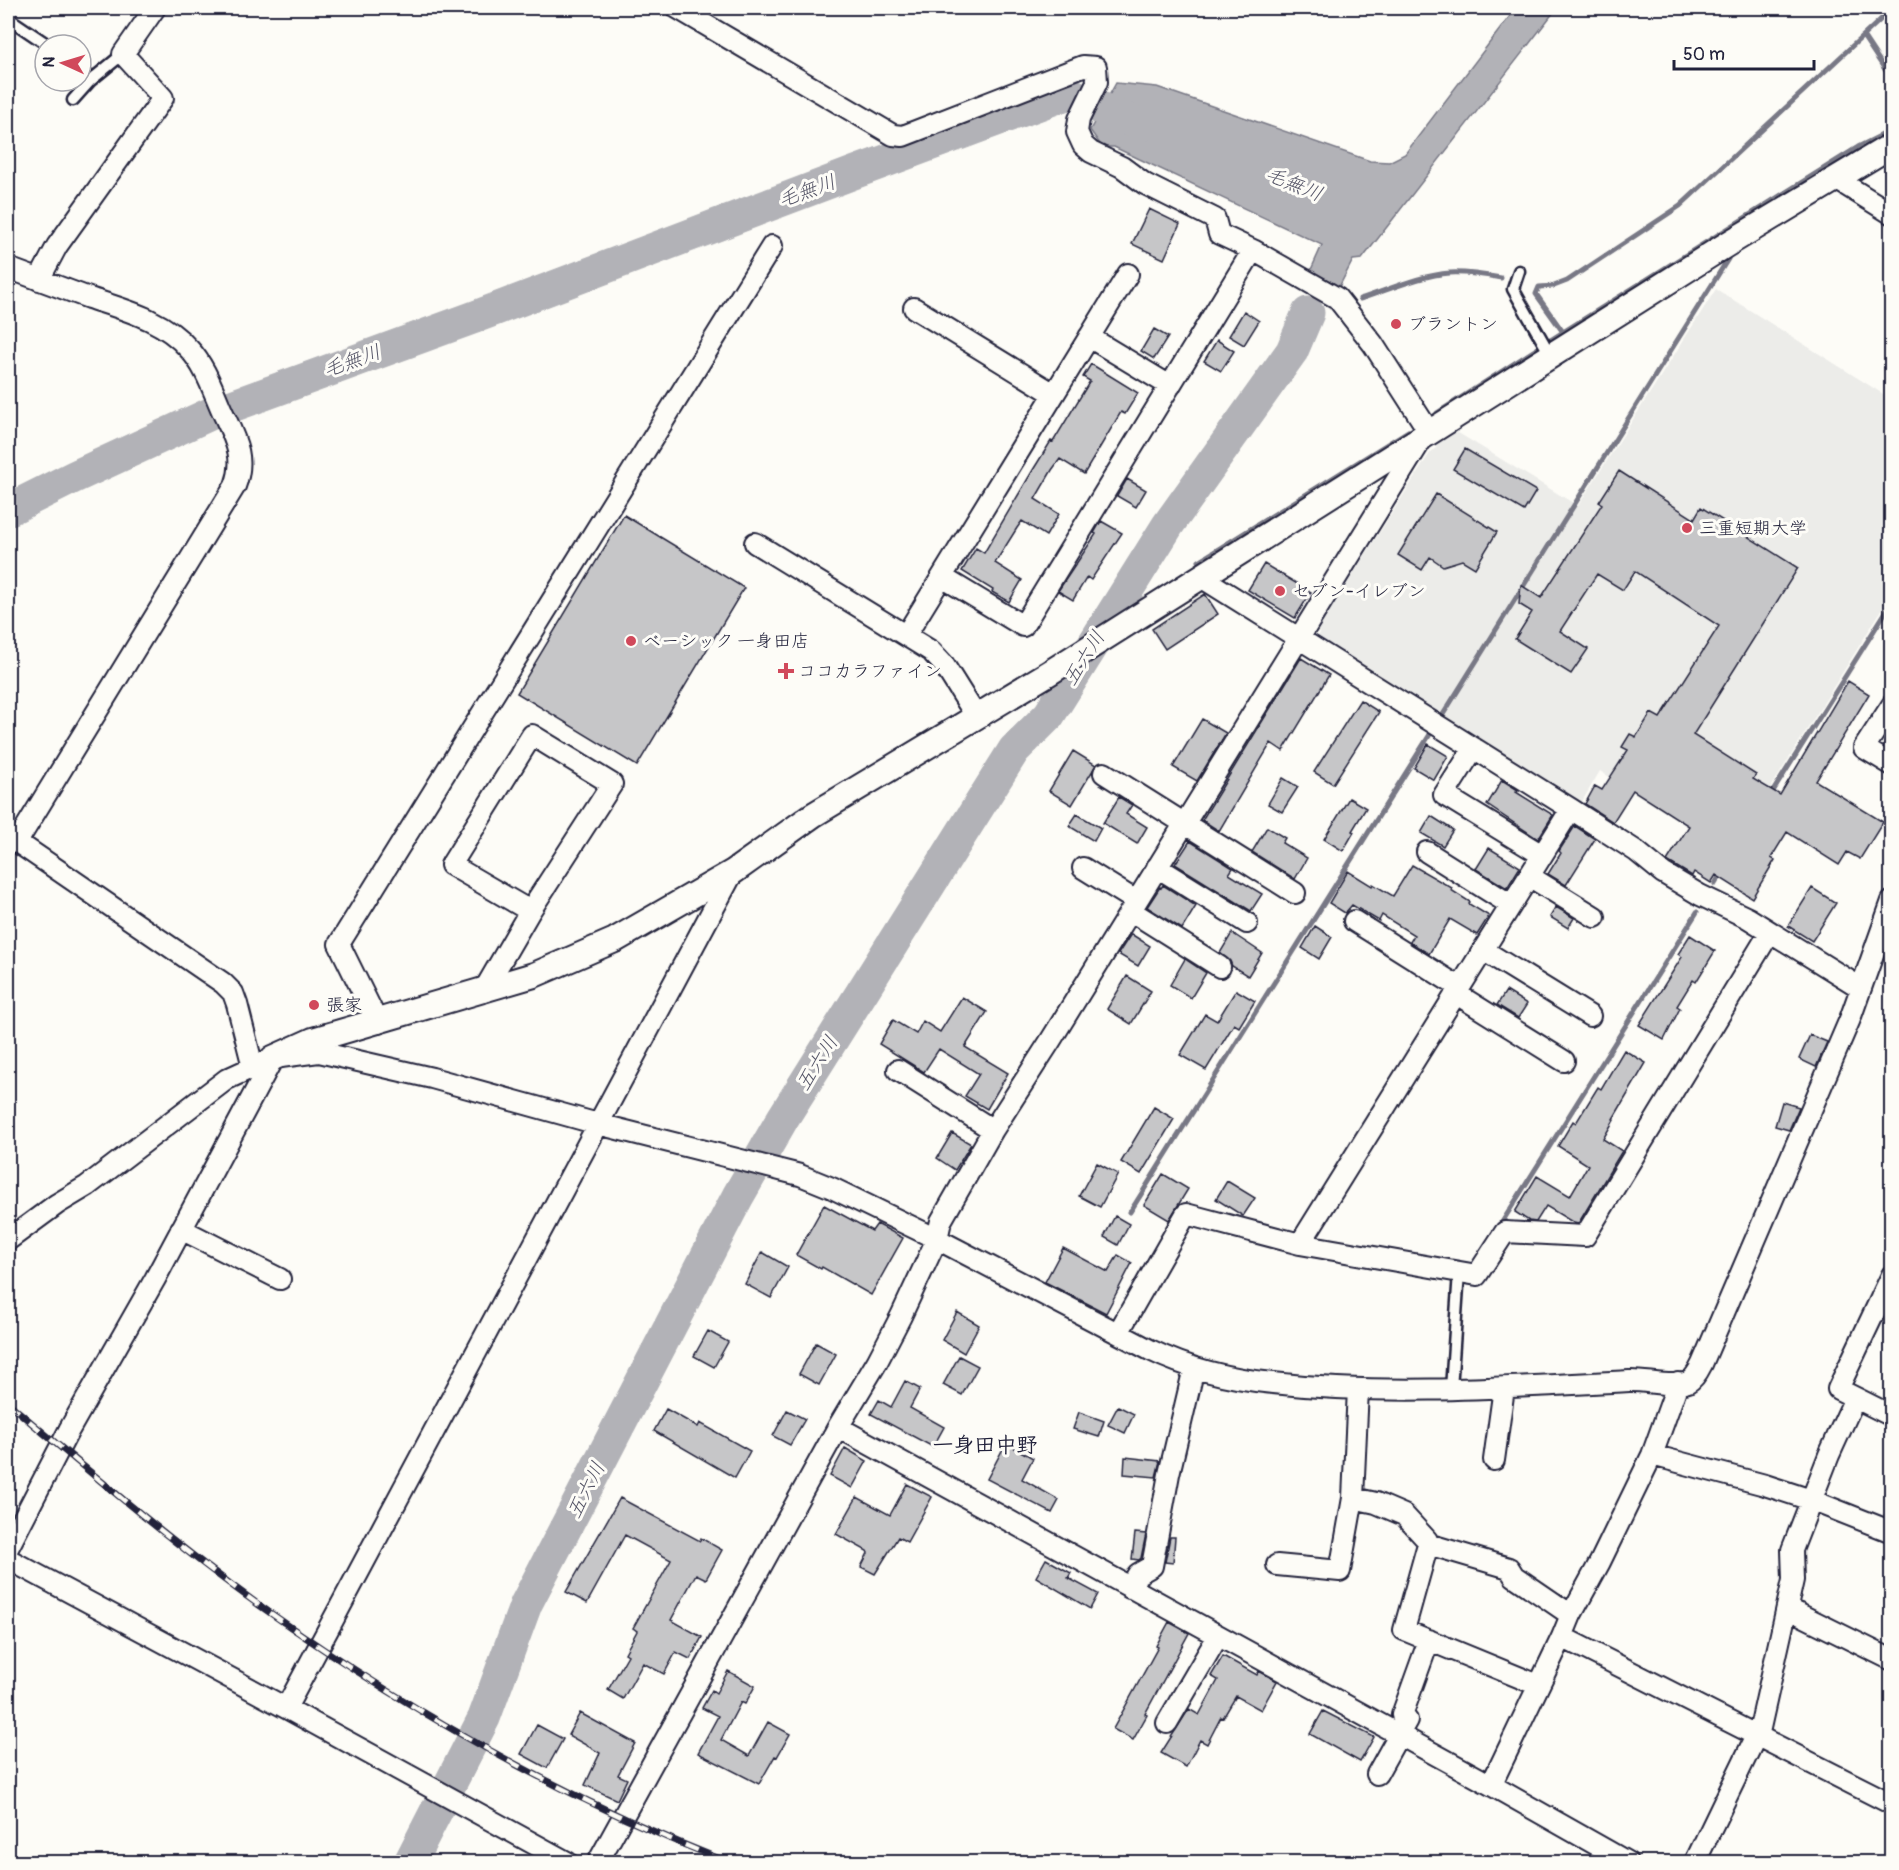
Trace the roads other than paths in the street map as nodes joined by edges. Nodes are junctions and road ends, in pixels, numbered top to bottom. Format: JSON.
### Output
{"nodes":[{"id":1,"x":13,"y":8,"type":"edge"},
{"id":2,"x":155,"y":8,"type":"edge"},
{"id":3,"x":677,"y":8,"type":"edge"},
{"id":4,"x":8,"y":18,"type":"edge"},
{"id":5,"x":33,"y":35,"type":"edge"},
{"id":6,"x":123,"y":54,"type":"junction"},
{"id":7,"x":93,"y":73,"type":"edge"},
{"id":8,"x":77,"y":93,"type":"edge"},
{"id":9,"x":73,"y":100,"type":"dead end"},
{"id":10,"x":1892,"y":146,"type":"edge"},
{"id":11,"x":1836,"y":179,"type":"junction"},
{"id":12,"x":1892,"y":214,"type":"edge"},
{"id":13,"x":772,"y":246,"type":"dead end"},
{"id":14,"x":1253,"y":250,"type":"junction"},
{"id":15,"x":8,"y":268,"type":"edge"},
{"id":16,"x":1519,"y":271,"type":"dead end"},
{"id":17,"x":1128,"y":274,"type":"dead end"},
{"id":18,"x":39,"y":280,"type":"junction"},
{"id":19,"x":914,"y":308,"type":"dead end"},
{"id":20,"x":1089,"y":337,"type":"junction"},
{"id":21,"x":1547,"y":348,"type":"junction"},
{"id":22,"x":1170,"y":386,"type":"junction"},
{"id":23,"x":1054,"y":394,"type":"junction"},
{"id":24,"x":1426,"y":435,"type":"junction"},
{"id":25,"x":754,"y":543,"type":"dead end"},
{"id":26,"x":942,"y":577,"type":"junction"},
{"id":27,"x":1201,"y":577,"type":"junction"},
{"id":28,"x":906,"y":635,"type":"junction"},
{"id":29,"x":1298,"y":639,"type":"junction"},
{"id":30,"x":1892,"y":705,"type":"edge"},
{"id":31,"x":976,"y":716,"type":"junction"},
{"id":32,"x":1474,"y":748,"type":"junction"},
{"id":33,"x":1892,"y":765,"type":"edge"},
{"id":34,"x":1104,"y":772,"type":"dead end"},
{"id":35,"x":1571,"y":809,"type":"junction"},
{"id":36,"x":1184,"y":822,"type":"junction"},
{"id":37,"x":1427,"y":852,"type":"dead end"},
{"id":38,"x":1542,"y":855,"type":"junction"},
{"id":39,"x":1157,"y":867,"type":"junction"},
{"id":40,"x":1083,"y":868,"type":"dead end"},
{"id":41,"x":733,"y":872,"type":"junction"},
{"id":42,"x":1529,"y":876,"type":"junction"},
{"id":43,"x":1295,"y":893,"type":"dead end"},
{"id":44,"x":1892,"y":901,"type":"edge"},
{"id":45,"x":1511,"y":905,"type":"junction"},
{"id":46,"x":1134,"y":906,"type":"junction"},
{"id":47,"x":530,"y":911,"type":"junction"},
{"id":48,"x":1595,"y":917,"type":"dead end"},
{"id":49,"x":1354,"y":921,"type":"dead end"},
{"id":50,"x":1246,"y":923,"type":"dead end"},
{"id":51,"x":1770,"y":932,"type":"junction"},
{"id":52,"x":1483,"y":950,"type":"junction"},
{"id":53,"x":1220,"y":967,"type":"dead end"},
{"id":54,"x":1861,"y":988,"type":"junction"},
{"id":55,"x":1457,"y":990,"type":"junction"},
{"id":56,"x":483,"y":992,"type":"junction"},
{"id":57,"x":1590,"y":1016,"type":"dead end"},
{"id":58,"x":378,"y":1023,"type":"junction"},
{"id":59,"x":316,"y":1046,"type":"junction"},
{"id":60,"x":1564,"y":1061,"type":"dead end"},
{"id":61,"x":263,"y":1063,"type":"junction"},
{"id":62,"x":898,"y":1070,"type":"dead end"},
{"id":63,"x":598,"y":1124,"type":"junction"},
{"id":64,"x":993,"y":1130,"type":"junction"},
{"id":65,"x":181,"y":1229,"type":"junction"},
{"id":66,"x":937,"y":1239,"type":"junction"},
{"id":67,"x":8,"y":1240,"type":"edge"},
{"id":68,"x":1300,"y":1244,"type":"junction"},
{"id":69,"x":1459,"y":1272,"type":"junction"},
{"id":70,"x":1892,"y":1275,"type":"edge"},
{"id":71,"x":280,"y":1279,"type":"dead end"},
{"id":72,"x":1118,"y":1333,"type":"junction"},
{"id":73,"x":1194,"y":1368,"type":"junction"},
{"id":74,"x":1678,"y":1383,"type":"junction"},
{"id":75,"x":1504,"y":1388,"type":"junction"},
{"id":76,"x":1358,"y":1389,"type":"junction"},
{"id":77,"x":1451,"y":1389,"type":"junction"},
{"id":78,"x":1855,"y":1398,"type":"junction"},
{"id":79,"x":1892,"y":1416,"type":"edge"},
{"id":80,"x":838,"y":1427,"type":"junction"},
{"id":81,"x":1652,"y":1455,"type":"junction"},
{"id":82,"x":1494,"y":1460,"type":"dead end"},
{"id":83,"x":1353,"y":1498,"type":"junction"},
{"id":84,"x":1811,"y":1500,"type":"junction"},
{"id":85,"x":1892,"y":1532,"type":"edge"},
{"id":86,"x":1428,"y":1544,"type":"junction"},
{"id":87,"x":8,"y":1548,"type":"edge"},
{"id":88,"x":8,"y":1559,"type":"edge"},
{"id":89,"x":1277,"y":1565,"type":"dead end"},
{"id":90,"x":1130,"y":1588,"type":"junction"},
{"id":91,"x":1787,"y":1608,"type":"junction"},
{"id":92,"x":1571,"y":1615,"type":"junction"},
{"id":93,"x":1218,"y":1636,"type":"junction"},
{"id":94,"x":1562,"y":1637,"type":"junction"},
{"id":95,"x":1429,"y":1640,"type":"junction"},
{"id":96,"x":1892,"y":1660,"type":"edge"},
{"id":97,"x":1539,"y":1684,"type":"junction"},
{"id":98,"x":286,"y":1708,"type":"junction"},
{"id":99,"x":1167,"y":1723,"type":"dead end"},
{"id":100,"x":1400,"y":1736,"type":"junction"},
{"id":101,"x":1757,"y":1736,"type":"junction"},
{"id":102,"x":1377,"y":1774,"type":"dead end"},
{"id":103,"x":1491,"y":1785,"type":"junction"},
{"id":104,"x":1892,"y":1804,"type":"edge"},
{"id":105,"x":567,"y":1863,"type":"edge"},
{"id":106,"x":598,"y":1863,"type":"edge"},
{"id":107,"x":1627,"y":1863,"type":"edge"},
{"id":108,"x":1695,"y":1863,"type":"edge"}],
"edges":[{"from":1,"to":4,"type":"lane"},
{"from":2,"to":6,"type":"street"},
{"from":3,"to":14,"type":"street"},
{"from":4,"to":5,"type":"lane"},
{"from":6,"to":7,"type":"lane"},
{"from":6,"to":18,"type":"street"},
{"from":8,"to":9,"type":"lane"},
{"from":10,"to":11,"type":"street"},
{"from":11,"to":12,"type":"street"},
{"from":11,"to":21,"type":"street"},
{"from":13,"to":58,"type":"street"},
{"from":14,"to":22,"type":"street"},
{"from":14,"to":24,"type":"street"},
{"from":15,"to":18,"type":"street"},
{"from":16,"to":21,"type":"lane"},
{"from":17,"to":20,"type":"street"},
{"from":18,"to":61,"type":"street"},
{"from":19,"to":23,"type":"street"},
{"from":20,"to":22,"type":"street"},
{"from":20,"to":23,"type":"street"},
{"from":21,"to":24,"type":"street"},
{"from":22,"to":26,"type":"street"},
{"from":23,"to":26,"type":"street"},
{"from":24,"to":27,"type":"street"},
{"from":24,"to":29,"type":"street"},
{"from":25,"to":28,"type":"street"},
{"from":26,"to":28,"type":"street"},
{"from":27,"to":29,"type":"street"},
{"from":27,"to":31,"type":"street"},
{"from":28,"to":31,"type":"street"},
{"from":29,"to":32,"type":"street"},
{"from":29,"to":36,"type":"street"},
{"from":30,"to":33,"type":"street"},
{"from":31,"to":41,"type":"street"},
{"from":32,"to":35,"type":"street"},
{"from":32,"to":38,"type":"street"},
{"from":34,"to":36,"type":"street"},
{"from":35,"to":38,"type":"street"},
{"from":35,"to":51,"type":"street"},
{"from":36,"to":39,"type":"street"},
{"from":36,"to":43,"type":"street"},
{"from":37,"to":45,"type":"street"},
{"from":38,"to":42,"type":"street"},
{"from":39,"to":46,"type":"street"},
{"from":39,"to":50,"type":"street"},
{"from":40,"to":46,"type":"street"},
{"from":41,"to":56,"type":"street"},
{"from":41,"to":63,"type":"street"},
{"from":42,"to":45,"type":"street"},
{"from":42,"to":48,"type":"street"},
{"from":44,"to":54,"type":"street"},
{"from":45,"to":52,"type":"street"},
{"from":46,"to":53,"type":"street"},
{"from":46,"to":64,"type":"street"},
{"from":47,"to":47,"type":"street"},
{"from":47,"to":56,"type":"street"},
{"from":49,"to":55,"type":"street"},
{"from":51,"to":54,"type":"street"},
{"from":51,"to":69,"type":"street"},
{"from":52,"to":55,"type":"street"},
{"from":52,"to":57,"type":"street"},
{"from":54,"to":74,"type":"street"},
{"from":55,"to":60,"type":"street"},
{"from":55,"to":68,"type":"street"},
{"from":56,"to":58,"type":"street"},
{"from":58,"to":59,"type":"street"},
{"from":59,"to":61,"type":"street"},
{"from":59,"to":63,"type":"street"},
{"from":61,"to":65,"type":"street"},
{"from":61,"to":67,"type":"street"},
{"from":62,"to":64,"type":"street"},
{"from":63,"to":66,"type":"street"},
{"from":63,"to":98,"type":"street"},
{"from":64,"to":66,"type":"street"},
{"from":65,"to":71,"type":"street"},
{"from":65,"to":87,"type":"street"},
{"from":66,"to":72,"type":"street"},
{"from":66,"to":80,"type":"street"},
{"from":68,"to":69,"type":"street"},
{"from":68,"to":72,"type":"street"},
{"from":69,"to":77,"type":"lane"},
{"from":70,"to":78,"type":"street"},
{"from":72,"to":73,"type":"street"},
{"from":73,"to":76,"type":"street"},
{"from":73,"to":90,"type":"street"},
{"from":74,"to":75,"type":"street"},
{"from":74,"to":81,"type":"street"},
{"from":75,"to":77,"type":"street"},
{"from":75,"to":82,"type":"street"},
{"from":76,"to":77,"type":"street"},
{"from":76,"to":83,"type":"street"},
{"from":78,"to":79,"type":"street"},
{"from":78,"to":84,"type":"street"},
{"from":80,"to":90,"type":"street"},
{"from":80,"to":106,"type":"street"},
{"from":81,"to":84,"type":"street"},
{"from":81,"to":92,"type":"street"},
{"from":83,"to":86,"type":"street"},
{"from":83,"to":89,"type":"street"},
{"from":84,"to":85,"type":"street"},
{"from":84,"to":91,"type":"street"},
{"from":86,"to":92,"type":"street"},
{"from":86,"to":95,"type":"street"},
{"from":88,"to":98,"type":"street"},
{"from":90,"to":93,"type":"street"},
{"from":91,"to":96,"type":"street"},
{"from":91,"to":101,"type":"street"},
{"from":92,"to":94,"type":"street"},
{"from":93,"to":99,"type":"street"},
{"from":93,"to":100,"type":"street"},
{"from":94,"to":97,"type":"street"},
{"from":94,"to":101,"type":"street"},
{"from":95,"to":97,"type":"street"},
{"from":95,"to":100,"type":"street"},
{"from":97,"to":103,"type":"street"},
{"from":98,"to":105,"type":"street"},
{"from":100,"to":102,"type":"street"},
{"from":100,"to":103,"type":"street"},
{"from":101,"to":104,"type":"street"},
{"from":101,"to":108,"type":"street"},
{"from":103,"to":107,"type":"street"}]}
